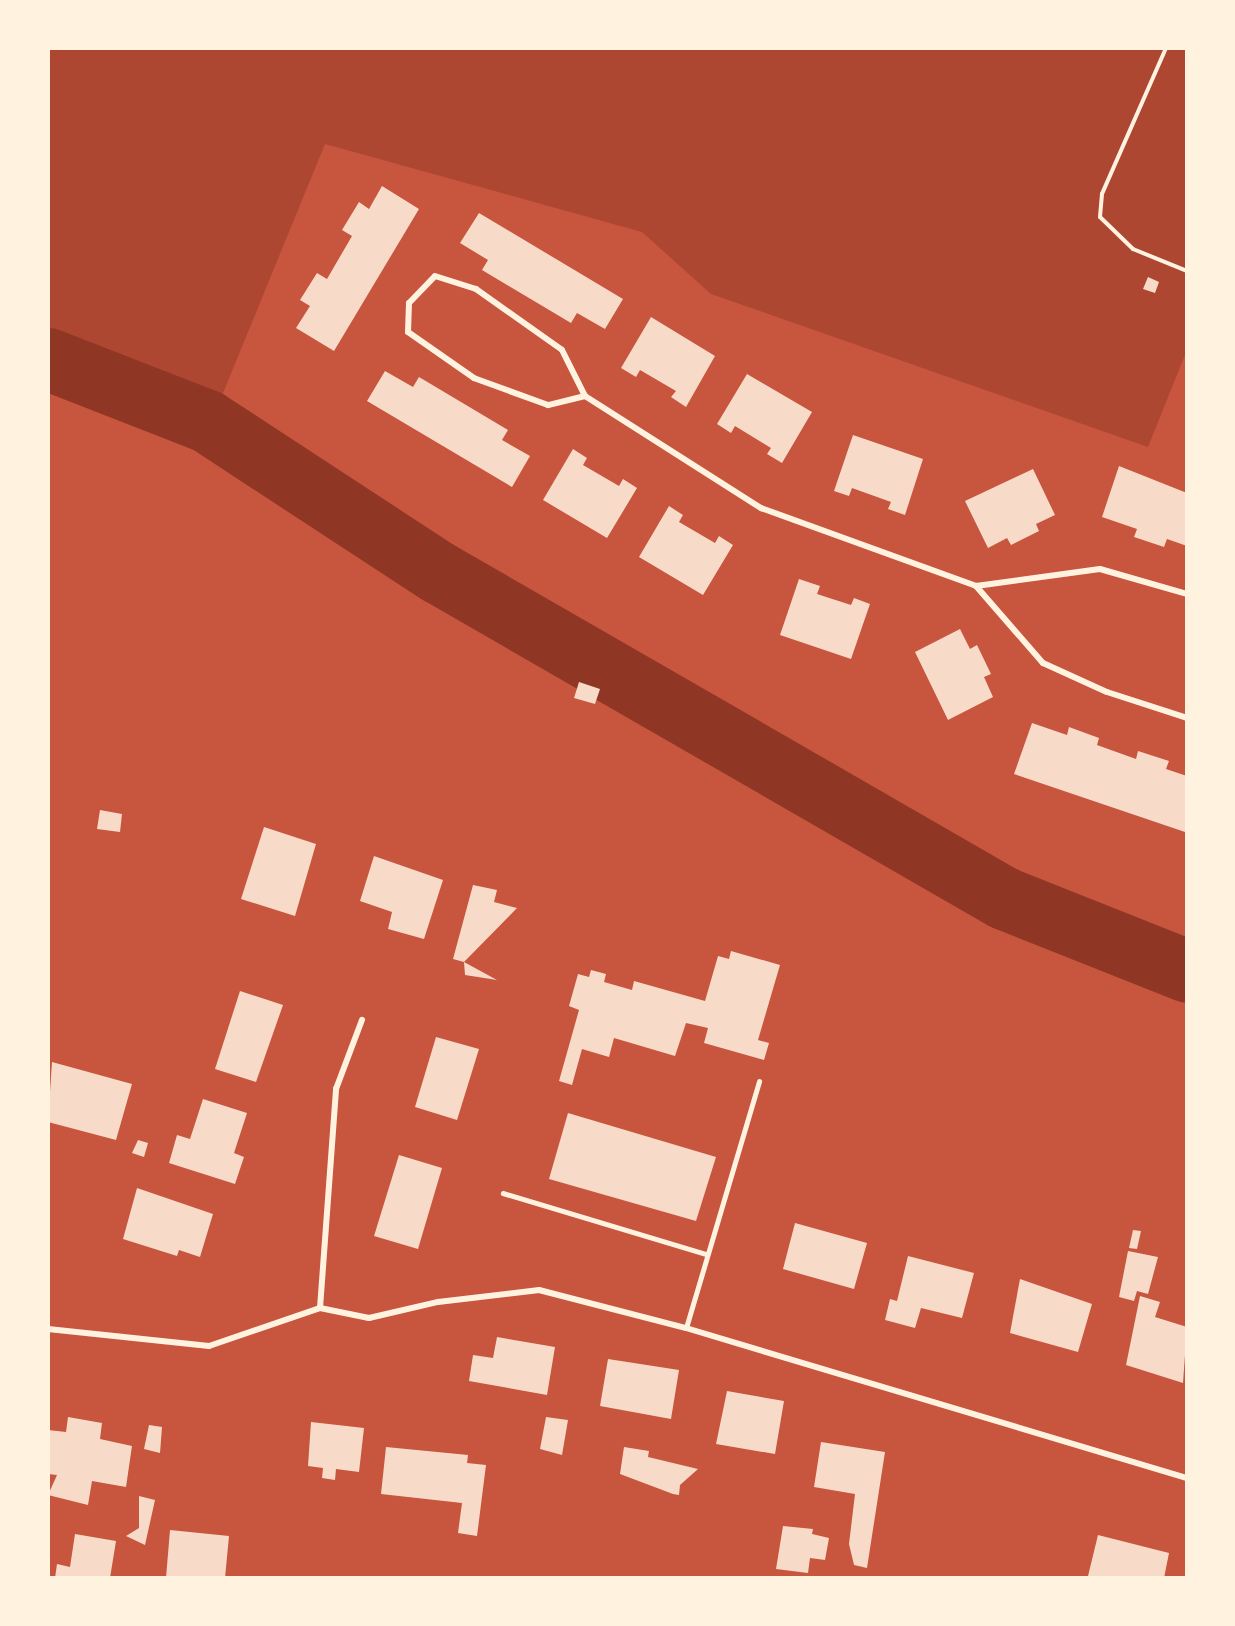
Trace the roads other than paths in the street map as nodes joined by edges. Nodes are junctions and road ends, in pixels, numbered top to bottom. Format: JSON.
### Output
{"nodes":[{"id":1,"x":585,"y":396,"type":"junction"},
{"id":2,"x":976,"y":586,"type":"junction"},
{"id":3,"x":1187,"y":594,"type":"edge"},
{"id":4,"x":1187,"y":718,"type":"edge"},
{"id":5,"x":362,"y":1020,"type":"dead end"},
{"id":6,"x":759,"y":1082,"type":"dead end"},
{"id":7,"x":503,"y":1193,"type":"dead end"},
{"id":8,"x":706,"y":1254,"type":"junction"},
{"id":9,"x":320,"y":1308,"type":"junction"},
{"id":10,"x":686,"y":1328,"type":"junction"},
{"id":11,"x":48,"y":1329,"type":"edge"},
{"id":12,"x":1187,"y":1478,"type":"edge"}],
"edges":[{"from":1,"to":1,"type":"street"},
{"from":1,"to":2,"type":"street"},
{"from":2,"to":3,"type":"street"},
{"from":2,"to":4,"type":"street"},
{"from":5,"to":9,"type":"street"},
{"from":6,"to":8,"type":"lane"},
{"from":7,"to":8,"type":"lane"},
{"from":8,"to":10,"type":"lane"},
{"from":9,"to":10,"type":"street"},
{"from":9,"to":11,"type":"street"},
{"from":10,"to":12,"type":"street"}]}
